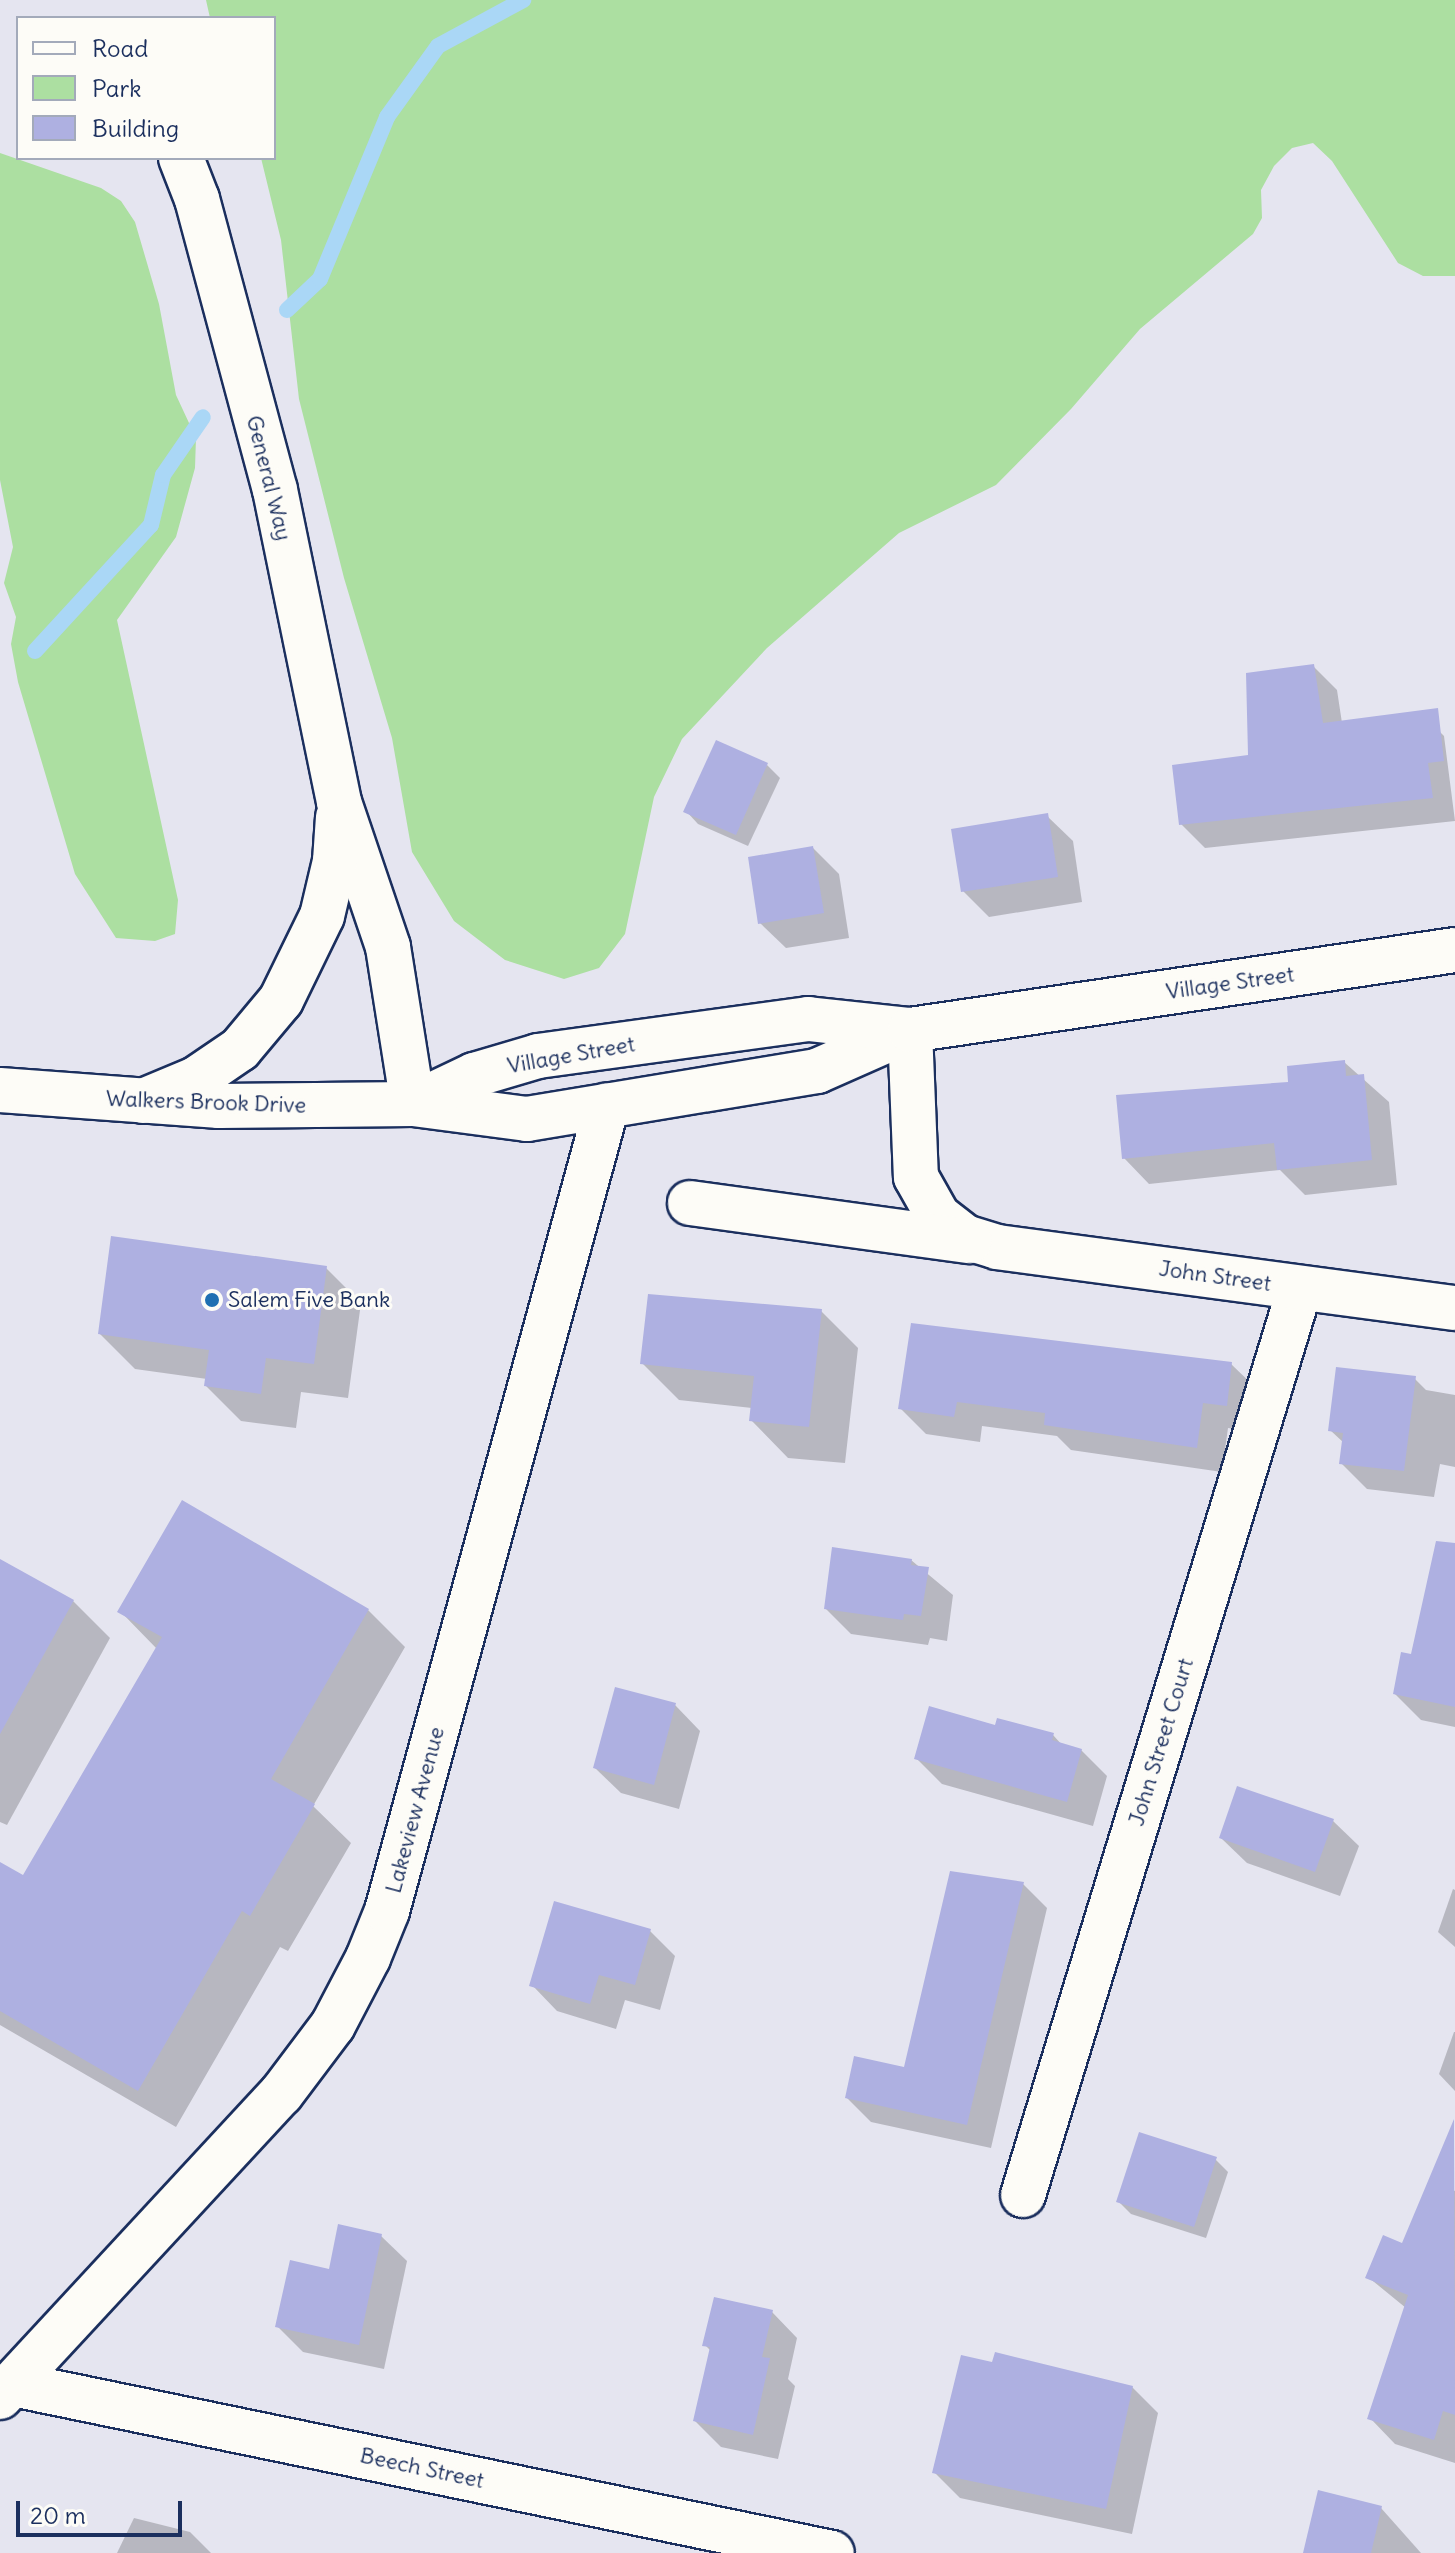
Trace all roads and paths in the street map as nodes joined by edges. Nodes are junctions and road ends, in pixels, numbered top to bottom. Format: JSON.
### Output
{"nodes":[{"id":1,"x":182,"y":160,"type":"edge"},
{"id":2,"x":339,"y":802,"type":"junction"},
{"id":3,"x":1455,"y":950,"type":"edge"},
{"id":4,"x":910,"y":1030,"type":"junction"},
{"id":5,"x":0,"y":1090,"type":"edge"},
{"id":6,"x":143,"y":1101,"type":"junction"},
{"id":7,"x":413,"y":1104,"type":"junction"},
{"id":8,"x":607,"y":1105,"type":"junction"},
{"id":9,"x":690,"y":1203,"type":"dead end"},
{"id":10,"x":976,"y":1242,"type":"junction"},
{"id":11,"x":1300,"y":1288,"type":"junction"},
{"id":12,"x":1455,"y":1308,"type":"edge"},
{"id":13,"x":1023,"y":2195,"type":"dead end"},
{"id":14,"x":6,"y":2390,"type":"edge"},
{"id":15,"x":832,"y":2553,"type":"edge"}],
"edges":[{"from":1,"to":2,"type":"street","name":"General Way"},
{"from":2,"to":6,"type":"street","name":"General Way"},
{"from":2,"to":7,"type":"street","name":"General Way"},
{"from":3,"to":4,"type":"street","name":"Village Street"},
{"from":4,"to":7,"type":"street","name":"Village Street"},
{"from":4,"to":8,"type":"street","name":"Village Street"},
{"from":4,"to":10,"type":"street","name":"John Street"},
{"from":5,"to":6,"type":"street","name":"Walkers Brook Drive"},
{"from":6,"to":7,"type":"street","name":"Walkers Brook Drive"},
{"from":7,"to":8,"type":"street","name":"Village Street"},
{"from":8,"to":14,"type":"street","name":"Lakeview Avenue"},
{"from":9,"to":10,"type":"street","name":"John Street"},
{"from":10,"to":11,"type":"street","name":"John Street"},
{"from":11,"to":12,"type":"street","name":"John Street"},
{"from":11,"to":13,"type":"street","name":"John Street Court"},
{"from":14,"to":15,"type":"street","name":"Beech Street"}]}
